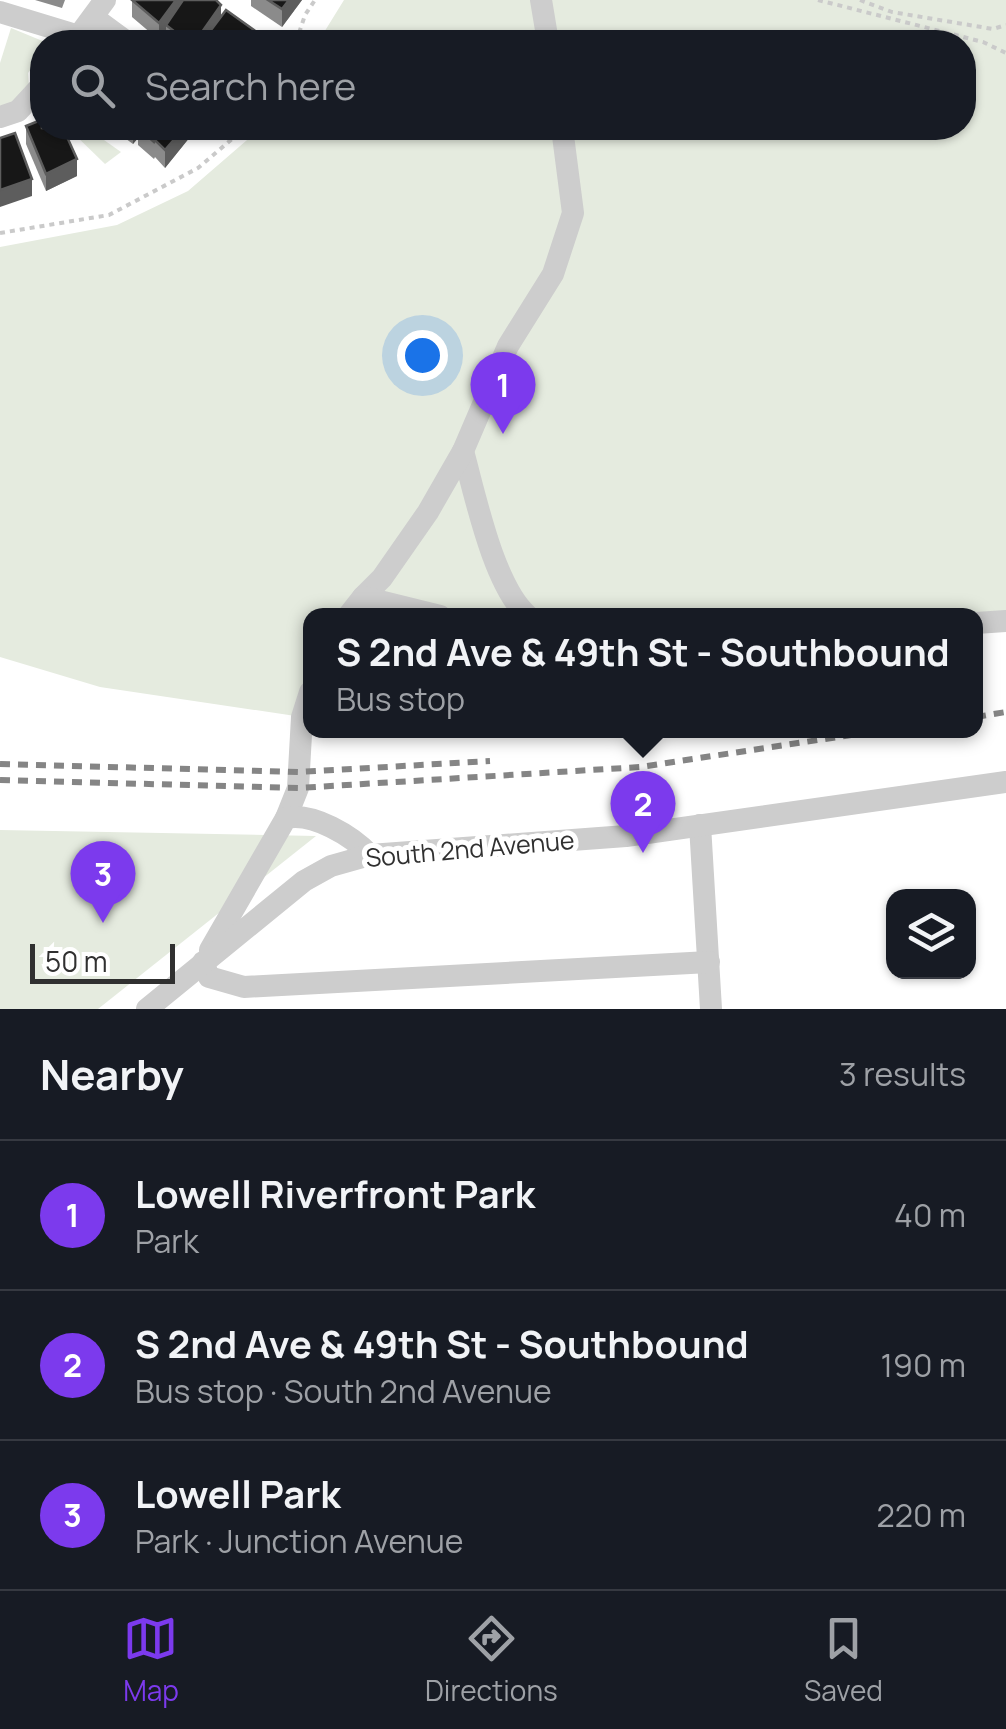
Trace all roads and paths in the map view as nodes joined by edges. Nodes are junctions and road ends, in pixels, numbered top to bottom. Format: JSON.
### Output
{"nodes":[{"id":1,"x":315,"y":0,"type":"edge"},
{"id":2,"x":540,"y":0,"type":"edge"},
{"id":3,"x":818,"y":0,"type":"edge"},
{"id":4,"x":860,"y":0,"type":"edge"},
{"id":5,"x":0,"y":12,"type":"edge"},
{"id":6,"x":88,"y":24,"type":"edge"},
{"id":7,"x":1006,"y":26,"type":"edge"},
{"id":8,"x":300,"y":30,"type":"edge"},
{"id":9,"x":546,"y":30,"type":"edge"},
{"id":10,"x":936,"y":30,"type":"edge"},
{"id":11,"x":976,"y":40,"type":"edge"},
{"id":12,"x":1006,"y":53,"type":"edge"},
{"id":13,"x":30,"y":98,"type":"edge"},
{"id":14,"x":0,"y":117,"type":"edge"},
{"id":15,"x":231,"y":140,"type":"edge"},
{"id":16,"x":564,"y":140,"type":"edge"},
{"id":17,"x":0,"y":233,"type":"edge"},
{"id":18,"x":463,"y":451,"type":"junction"},
{"id":19,"x":364,"y":597,"type":"junction"},
{"id":20,"x":355,"y":608,"type":"edge"},
{"id":21,"x":408,"y":608,"type":"edge"},
{"id":22,"x":519,"y":608,"type":"edge"},
{"id":23,"x":303,"y":714,"type":"edge"},
{"id":24,"x":1006,"y":782,"type":"edge"},
{"id":25,"x":286,"y":818,"type":"junction"},
{"id":26,"x":700,"y":825,"type":"junction"},
{"id":27,"x":370,"y":855,"type":"junction"},
{"id":28,"x":204,"y":962,"type":"junction"},
{"id":29,"x":709,"y":962,"type":"junction"},
{"id":30,"x":147,"y":1009,"type":"edge"},
{"id":31,"x":711,"y":1009,"type":"edge"}],
"edges":[{"from":1,"to":8,"type":"path"},
{"from":2,"to":9,"type":"street"},
{"from":3,"to":10,"type":"path"},
{"from":4,"to":7,"type":"path"},
{"from":5,"to":6,"type":"street"},
{"from":11,"to":12,"type":"path"},
{"from":13,"to":14,"type":"street"},
{"from":15,"to":17,"type":"path"},
{"from":16,"to":18,"type":"street"},
{"from":18,"to":19,"type":"street"},
{"from":18,"to":22,"type":"street"},
{"from":19,"to":20,"type":"street"},
{"from":19,"to":21,"type":"street"},
{"from":23,"to":25,"type":"street"},
{"from":24,"to":26,"type":"street","name":"South 2nd Avenue"},
{"from":25,"to":27,"type":"street"},
{"from":25,"to":28,"type":"street"},
{"from":26,"to":27,"type":"street","name":"South 2nd Avenue"},
{"from":26,"to":29,"type":"street"},
{"from":27,"to":28,"type":"street","name":"South 2nd Avenue"},
{"from":28,"to":29,"type":"street"},
{"from":28,"to":30,"type":"street","name":"South 2nd Avenue"},
{"from":29,"to":31,"type":"street"}]}
